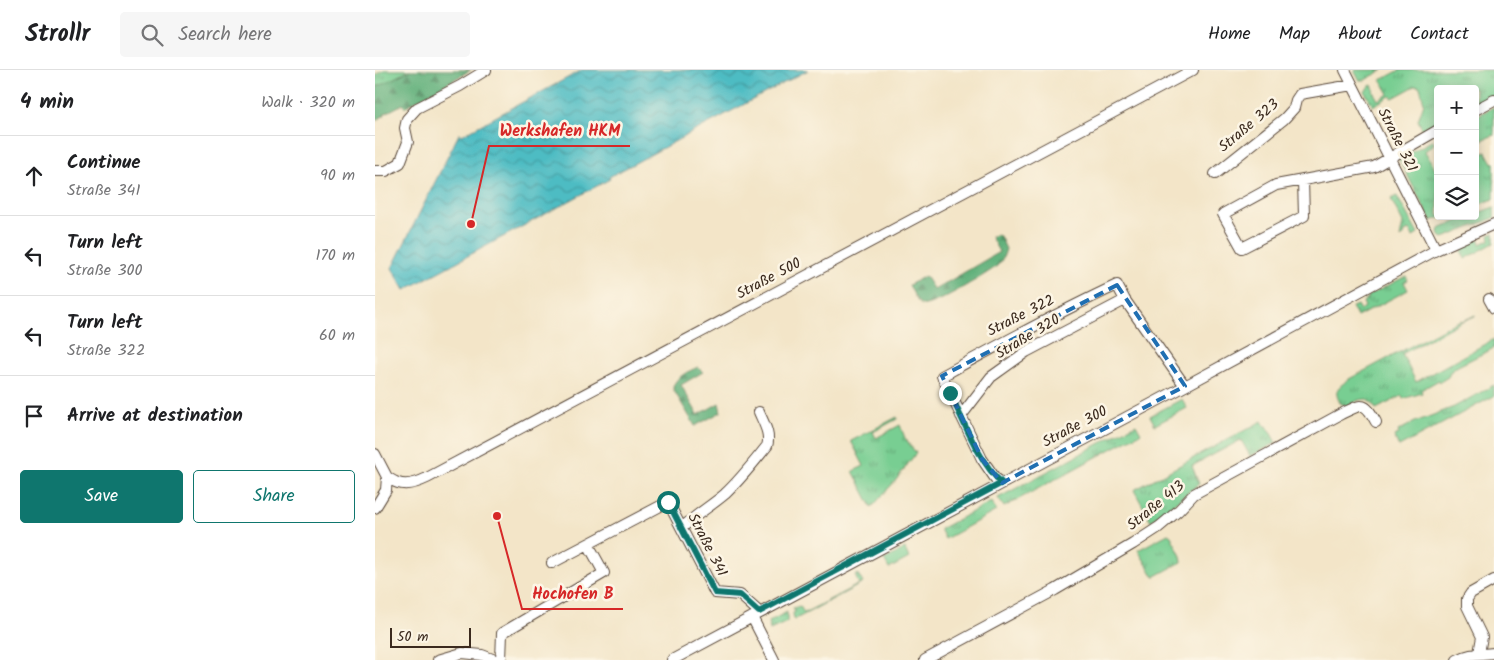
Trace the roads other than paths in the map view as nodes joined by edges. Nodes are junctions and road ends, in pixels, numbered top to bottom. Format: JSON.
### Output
{"nodes":[{"id":1,"x":486,"y":70,"type":"edge"},
{"id":2,"x":1193,"y":70,"type":"edge"},
{"id":3,"x":1345,"y":70,"type":"edge"},
{"id":4,"x":1353,"y":86,"type":"junction"},
{"id":5,"x":1494,"y":100,"type":"edge"},
{"id":6,"x":1479,"y":108,"type":"edge"},
{"id":7,"x":1434,"y":132,"type":"edge"},
{"id":8,"x":1389,"y":157,"type":"junction"},
{"id":9,"x":375,"y":171,"type":"edge"},
{"id":10,"x":1215,"y":174,"type":"dead end"},
{"id":11,"x":1303,"y":180,"type":"junction"},
{"id":12,"x":1494,"y":224,"type":"edge"},
{"id":13,"x":1436,"y":250,"type":"junction"},
{"id":14,"x":1125,"y":300,"type":"junction"},
{"id":15,"x":1185,"y":386,"type":"junction"},
{"id":16,"x":759,"y":412,"type":"dead end"},
{"id":17,"x":961,"y":416,"type":"junction"},
{"id":18,"x":1376,"y":422,"type":"dead end"},
{"id":19,"x":375,"y":454,"type":"edge"},
{"id":20,"x":387,"y":477,"type":"junction"},
{"id":21,"x":1002,"y":483,"type":"junction"},
{"id":22,"x":375,"y":508,"type":"edge"},
{"id":23,"x":682,"y":528,"type":"junction"},
{"id":24,"x":588,"y":544,"type":"junction"},
{"id":25,"x":552,"y":563,"type":"dead end"},
{"id":26,"x":1494,"y":580,"type":"edge"},
{"id":27,"x":756,"y":615,"type":"junction"},
{"id":28,"x":1479,"y":652,"type":"junction"},
{"id":29,"x":1494,"y":653,"type":"edge"},
{"id":30,"x":438,"y":660,"type":"edge"},
{"id":31,"x":495,"y":660,"type":"edge"},
{"id":32,"x":501,"y":660,"type":"edge"},
{"id":33,"x":672,"y":660,"type":"edge"},
{"id":34,"x":774,"y":660,"type":"edge"},
{"id":35,"x":925,"y":660,"type":"edge"},
{"id":36,"x":1457,"y":660,"type":"edge"}],
"edges":[{"from":1,"to":9,"type":"street"},
{"from":2,"to":20,"type":"street","name":"Straße 500"},
{"from":3,"to":4,"type":"street","name":"Straße 321"},
{"from":4,"to":8,"type":"street","name":"Straße 321"},
{"from":4,"to":10,"type":"street","name":"Straße 323"},
{"from":5,"to":6,"type":"street"},
{"from":7,"to":8,"type":"street"},
{"from":8,"to":11,"type":"street"},
{"from":8,"to":13,"type":"street","name":"Straße 321"},
{"from":11,"to":11,"type":"street"},
{"from":12,"to":13,"type":"street","name":"Straße 300"},
{"from":13,"to":15,"type":"street","name":"Straße 300"},
{"from":14,"to":15,"type":"street","name":"Straße 322"},
{"from":14,"to":17,"type":"street","name":"Straße 320"},
{"from":14,"to":17,"type":"street","name":"Straße 322"},
{"from":15,"to":21,"type":"street","name":"Straße 300"},
{"from":16,"to":23,"type":"street"},
{"from":17,"to":21,"type":"street","name":"Straße 322"},
{"from":18,"to":35,"type":"street","name":"Straße 413"},
{"from":19,"to":20,"type":"street"},
{"from":20,"to":22,"type":"street"},
{"from":21,"to":27,"type":"street","name":"Straße 300"},
{"from":23,"to":24,"type":"street","name":"Straße 341"},
{"from":23,"to":27,"type":"street","name":"Straße 341"},
{"from":24,"to":25,"type":"street","name":"Straße 341"},
{"from":24,"to":32,"type":"street"},
{"from":26,"to":28,"type":"street"},
{"from":27,"to":33,"type":"street","name":"Straße 300"},
{"from":27,"to":34,"type":"street"},
{"from":28,"to":29,"type":"street"},
{"from":28,"to":36,"type":"street"},
{"from":30,"to":31,"type":"street"}]}
